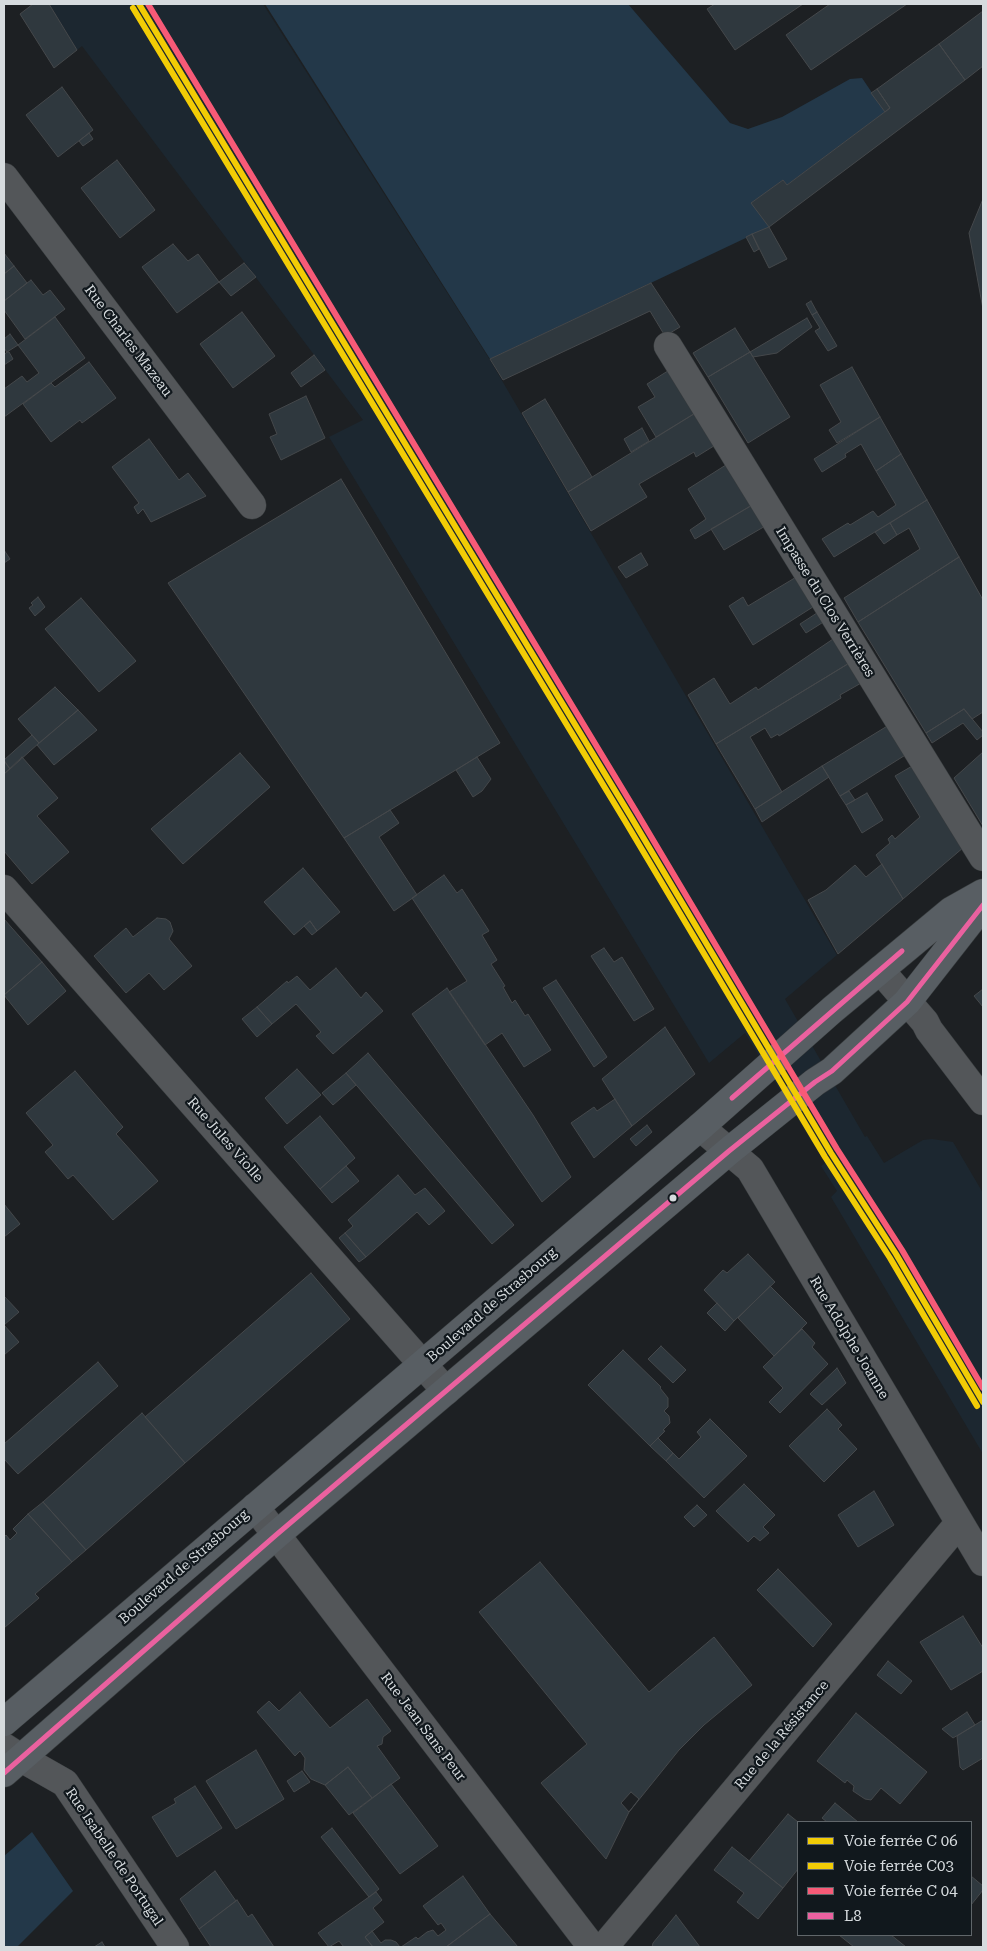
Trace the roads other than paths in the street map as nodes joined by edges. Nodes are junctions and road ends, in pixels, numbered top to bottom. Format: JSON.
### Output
{"nodes":[{"id":1,"x":4,"y":177,"type":"edge"},
{"id":2,"x":668,"y":346,"type":"dead end"},
{"id":3,"x":252,"y":505,"type":"dead end"},
{"id":4,"x":983,"y":857,"type":"edge"},
{"id":5,"x":4,"y":889,"type":"edge"},
{"id":6,"x":983,"y":893,"type":"edge"},
{"id":7,"x":983,"y":905,"type":"edge"},
{"id":8,"x":880,"y":970,"type":"junction"},
{"id":9,"x":907,"y":1002,"type":"junction"},
{"id":10,"x":983,"y":1101,"type":"edge"},
{"id":11,"x":700,"y":1127,"type":"junction"},
{"id":12,"x":729,"y":1151,"type":"junction"},
{"id":13,"x":422,"y":1364,"type":"junction"},
{"id":14,"x":446,"y":1391,"type":"junction"},
{"id":15,"x":255,"y":1507,"type":"junction"},
{"id":16,"x":959,"y":1523,"type":"junction"},
{"id":17,"x":276,"y":1535,"type":"junction"},
{"id":18,"x":983,"y":1562,"type":"edge"},
{"id":19,"x":4,"y":1722,"type":"edge"},
{"id":20,"x":9,"y":1759,"type":"edge"},
{"id":21,"x":174,"y":1947,"type":"edge"},
{"id":22,"x":592,"y":1947,"type":"edge"},
{"id":23,"x":604,"y":1947,"type":"edge"}],
"edges":[{"from":1,"to":3,"type":"street","name":"Rue Charles Mazeau"},
{"from":2,"to":4,"type":"street","name":"Impasse du Clos Verrières"},
{"from":5,"to":13,"type":"street","name":"Rue Jules Violle"},
{"from":6,"to":8,"type":"street","name":"Boulevard de Strasbourg"},
{"from":7,"to":9,"type":"street"},
{"from":8,"to":9,"type":"street"},
{"from":8,"to":11,"type":"street","name":"Boulevard de Strasbourg"},
{"from":9,"to":10,"type":"street"},
{"from":9,"to":12,"type":"street"},
{"from":11,"to":12,"type":"street","name":"Rue Adolphe Joanne"},
{"from":11,"to":13,"type":"street","name":"Boulevard de Strasbourg"},
{"from":12,"to":14,"type":"street"},
{"from":12,"to":16,"type":"street","name":"Rue Adolphe Joanne"},
{"from":13,"to":14,"type":"street","name":"Rue Jules Violle"},
{"from":13,"to":15,"type":"street","name":"Boulevard de Strasbourg"},
{"from":14,"to":17,"type":"street"},
{"from":15,"to":17,"type":"street","name":"Rue Jean Sans Peur"},
{"from":15,"to":19,"type":"street","name":"Boulevard de Strasbourg"},
{"from":16,"to":18,"type":"street","name":"Rue Adolphe Joanne"},
{"from":16,"to":23,"type":"street","name":"Rue de la Résistance"},
{"from":17,"to":20,"type":"street"},
{"from":17,"to":22,"type":"street","name":"Rue Jean Sans Peur"},
{"from":20,"to":21,"type":"street","name":"Rue Isabelle de Portugal"}]}
